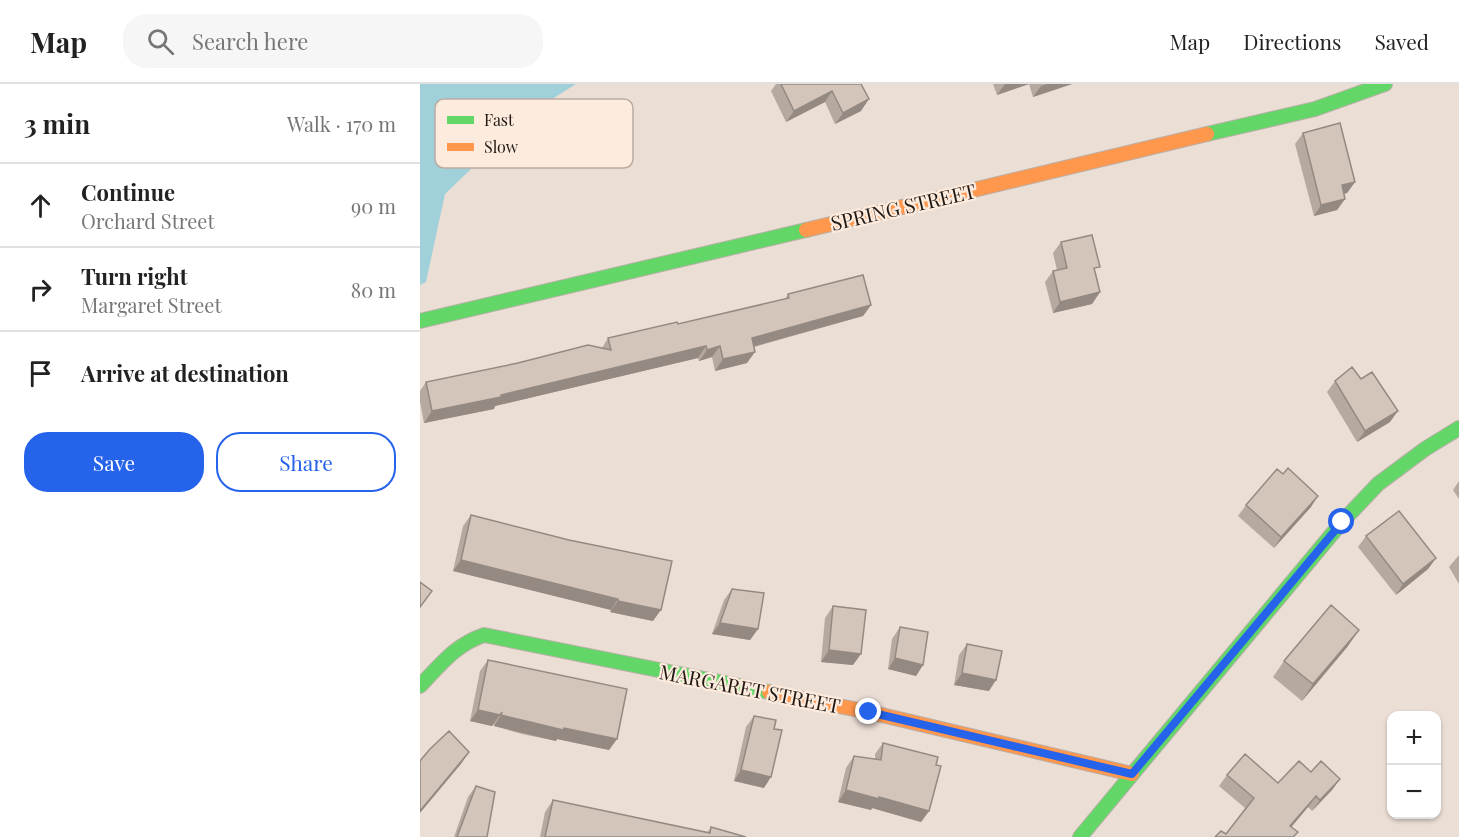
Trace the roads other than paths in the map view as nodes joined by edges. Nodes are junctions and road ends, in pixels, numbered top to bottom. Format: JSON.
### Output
{"nodes":[{"id":1,"x":1385,"y":84,"type":"edge"},
{"id":2,"x":420,"y":321,"type":"edge"},
{"id":3,"x":1459,"y":428,"type":"edge"},
{"id":4,"x":420,"y":687,"type":"edge"},
{"id":5,"x":1132,"y":774,"type":"junction"},
{"id":6,"x":1080,"y":837,"type":"edge"}],
"edges":[{"from":1,"to":2,"type":"street","name":"SPRING STREET"},
{"from":3,"to":5,"type":"street"},
{"from":4,"to":5,"type":"street","name":"MARGARET STREET"},
{"from":5,"to":6,"type":"street"}]}
